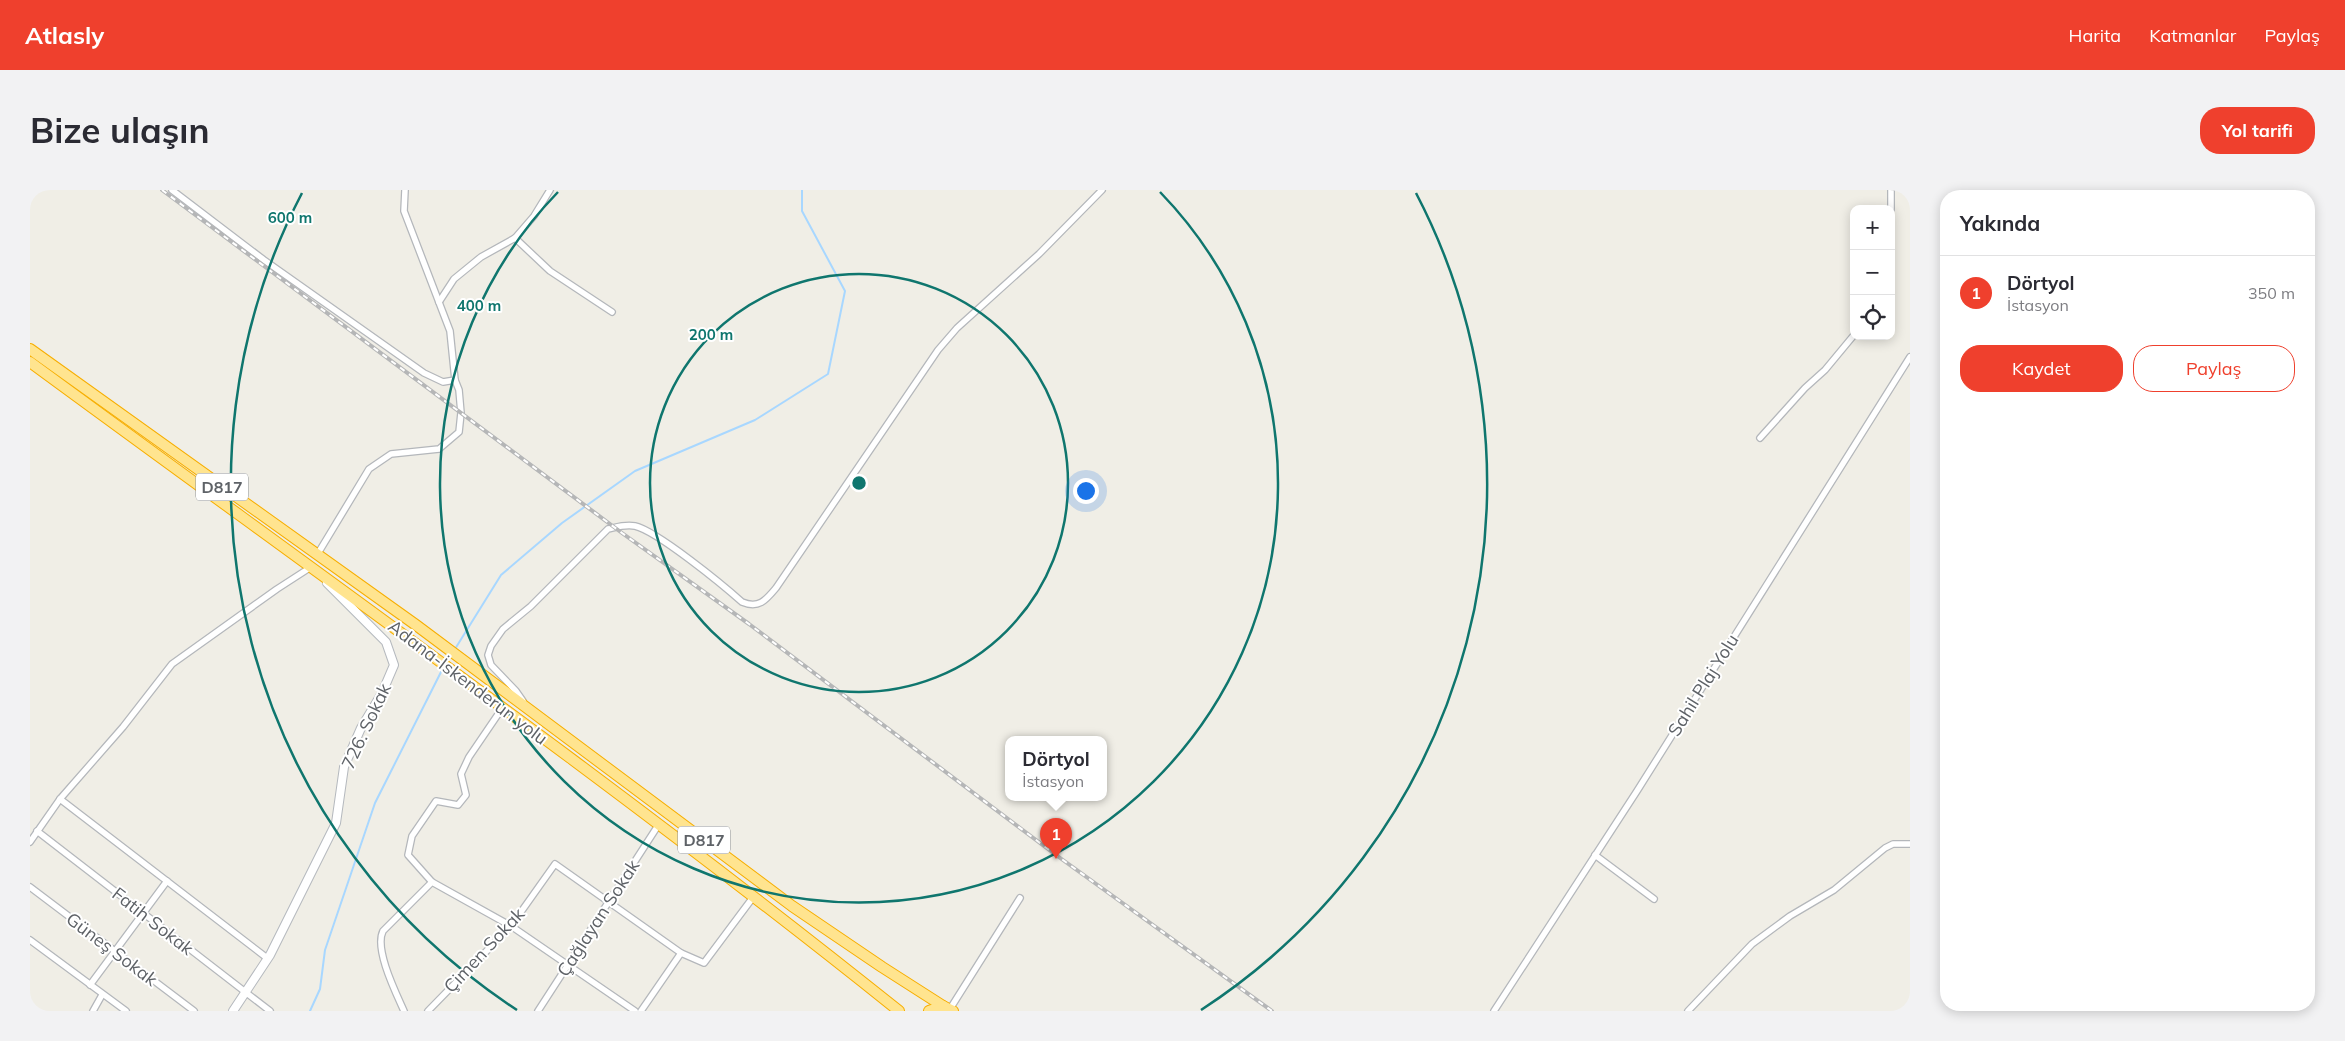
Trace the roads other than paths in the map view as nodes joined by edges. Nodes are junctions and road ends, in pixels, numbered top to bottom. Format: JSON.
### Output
{"nodes":[{"id":1,"x":172,"y":190,"type":"edge"},
{"id":2,"x":405,"y":190,"type":"edge"},
{"id":3,"x":550,"y":190,"type":"edge"},
{"id":4,"x":1102,"y":190,"type":"edge"},
{"id":5,"x":1891,"y":190,"type":"edge"},
{"id":6,"x":1891,"y":205,"type":"edge"},
{"id":7,"x":515,"y":238,"type":"junction"},
{"id":8,"x":439,"y":302,"type":"junction"},
{"id":9,"x":612,"y":312,"type":"dead end"},
{"id":10,"x":1850,"y":340,"type":"edge"},
{"id":11,"x":30,"y":349,"type":"edge"},
{"id":12,"x":1910,"y":357,"type":"edge"},
{"id":13,"x":30,"y":362,"type":"edge"},
{"id":14,"x":455,"y":380,"type":"junction"},
{"id":15,"x":1760,"y":438,"type":"dead end"},
{"id":16,"x":317,"y":555,"type":"junction"},
{"id":17,"x":311,"y":567,"type":"junction"},
{"id":18,"x":503,"y":707,"type":"junction"},
{"id":19,"x":527,"y":707,"type":"junction"},
{"id":20,"x":60,"y":799,"type":"junction"},
{"id":21,"x":659,"y":824,"type":"junction"},
{"id":22,"x":36,"y":831,"type":"junction"},
{"id":23,"x":30,"y":842,"type":"edge"},
{"id":24,"x":1910,"y":844,"type":"edge"},
{"id":25,"x":1595,"y":855,"type":"junction"},
{"id":26,"x":167,"y":882,"type":"junction"},
{"id":27,"x":432,"y":882,"type":"junction"},
{"id":28,"x":30,"y":887,"type":"edge"},
{"id":29,"x":754,"y":896,"type":"junction"},
{"id":30,"x":1020,"y":898,"type":"dead end"},
{"id":31,"x":1654,"y":899,"type":"dead end"},
{"id":32,"x":609,"y":902,"type":"junction"},
{"id":33,"x":145,"y":913,"type":"junction"},
{"id":34,"x":511,"y":926,"type":"junction"},
{"id":35,"x":30,"y":940,"type":"edge"},
{"id":36,"x":115,"y":951,"type":"junction"},
{"id":37,"x":680,"y":953,"type":"junction"},
{"id":38,"x":267,"y":958,"type":"junction"},
{"id":39,"x":568,"y":965,"type":"junction"},
{"id":40,"x":90,"y":986,"type":"junction"},
{"id":41,"x":244,"y":993,"type":"junction"},
{"id":42,"x":102,"y":995,"type":"junction"},
{"id":43,"x":948,"y":1009,"type":"edge"},
{"id":44,"x":93,"y":1011,"type":"edge"},
{"id":45,"x":126,"y":1011,"type":"edge"},
{"id":46,"x":194,"y":1011,"type":"edge"},
{"id":47,"x":234,"y":1011,"type":"edge"},
{"id":48,"x":269,"y":1011,"type":"edge"},
{"id":49,"x":404,"y":1011,"type":"edge"},
{"id":50,"x":428,"y":1011,"type":"edge"},
{"id":51,"x":538,"y":1011,"type":"edge"},
{"id":52,"x":635,"y":1011,"type":"edge"},
{"id":53,"x":641,"y":1011,"type":"edge"},
{"id":54,"x":899,"y":1011,"type":"edge"},
{"id":55,"x":929,"y":1011,"type":"edge"},
{"id":56,"x":1494,"y":1011,"type":"edge"},
{"id":57,"x":1688,"y":1011,"type":"edge"}],
"edges":[{"from":1,"to":14,"type":"street"},
{"from":2,"to":8,"type":"street"},
{"from":3,"to":7,"type":"street"},
{"from":4,"to":19,"type":"street"},
{"from":5,"to":6,"type":"street"},
{"from":7,"to":8,"type":"street"},
{"from":7,"to":9,"type":"street"},
{"from":8,"to":14,"type":"street"},
{"from":10,"to":15,"type":"street"},
{"from":11,"to":16,"type":"highway","number":"D817"},
{"from":12,"to":25,"type":"street","name":"Sahil Plaj Yolu"},
{"from":13,"to":17,"type":"highway","name":"Adana-İskenderun yolu","number":"D817"},
{"from":14,"to":16,"type":"street"},
{"from":16,"to":17,"type":"highway"},
{"from":16,"to":19,"type":"highway","number":"D817"},
{"from":17,"to":18,"type":"highway","name":"Adana-İskenderun yolu","number":"D817"},
{"from":17,"to":20,"type":"street"},
{"from":17,"to":38,"type":"street","name":"726. Sokak"},
{"from":18,"to":21,"type":"highway","name":"Adana-İskenderun yolu","number":"D817"},
{"from":18,"to":27,"type":"street"},
{"from":19,"to":43,"type":"highway","number":"D817"},
{"from":20,"to":22,"type":"street"},
{"from":20,"to":26,"type":"street"},
{"from":21,"to":29,"type":"highway","name":"Adana-İskenderun yolu","number":"D817"},
{"from":21,"to":32,"type":"street","name":"Çağlayan Sokak"},
{"from":22,"to":23,"type":"street"},
{"from":22,"to":33,"type":"street","name":"Fatih Sokak"},
{"from":24,"to":57,"type":"street"},
{"from":25,"to":31,"type":"street"},
{"from":25,"to":56,"type":"street","name":"Sahil Plaj Yolu"},
{"from":26,"to":33,"type":"street"},
{"from":26,"to":38,"type":"street"},
{"from":27,"to":34,"type":"street"},
{"from":27,"to":49,"type":"street"},
{"from":28,"to":36,"type":"street","name":"Güneş Sokak"},
{"from":29,"to":37,"type":"street"},
{"from":29,"to":54,"type":"highway","name":"Adana-İskenderun yolu","number":"D817"},
{"from":30,"to":43,"type":"street"},
{"from":32,"to":34,"type":"street","name":"Çimen Sokak"},
{"from":32,"to":37,"type":"street"},
{"from":32,"to":39,"type":"street","name":"Çağlayan Sokak"},
{"from":33,"to":36,"type":"street"},
{"from":33,"to":41,"type":"street","name":"Fatih Sokak"},
{"from":34,"to":39,"type":"street"},
{"from":34,"to":50,"type":"street","name":"Çimen Sokak"},
{"from":35,"to":40,"type":"street"},
{"from":36,"to":40,"type":"street"},
{"from":36,"to":46,"type":"street","name":"Güneş Sokak"},
{"from":37,"to":53,"type":"street"},
{"from":38,"to":41,"type":"street","name":"726. Sokak"},
{"from":39,"to":51,"type":"street","name":"Çağlayan Sokak"},
{"from":39,"to":52,"type":"street"},
{"from":40,"to":42,"type":"street"},
{"from":41,"to":47,"type":"street","name":"726. Sokak"},
{"from":41,"to":48,"type":"street","name":"Fatih Sokak"},
{"from":42,"to":44,"type":"street"},
{"from":42,"to":45,"type":"street"},
{"from":43,"to":55,"type":"highway"}]}
